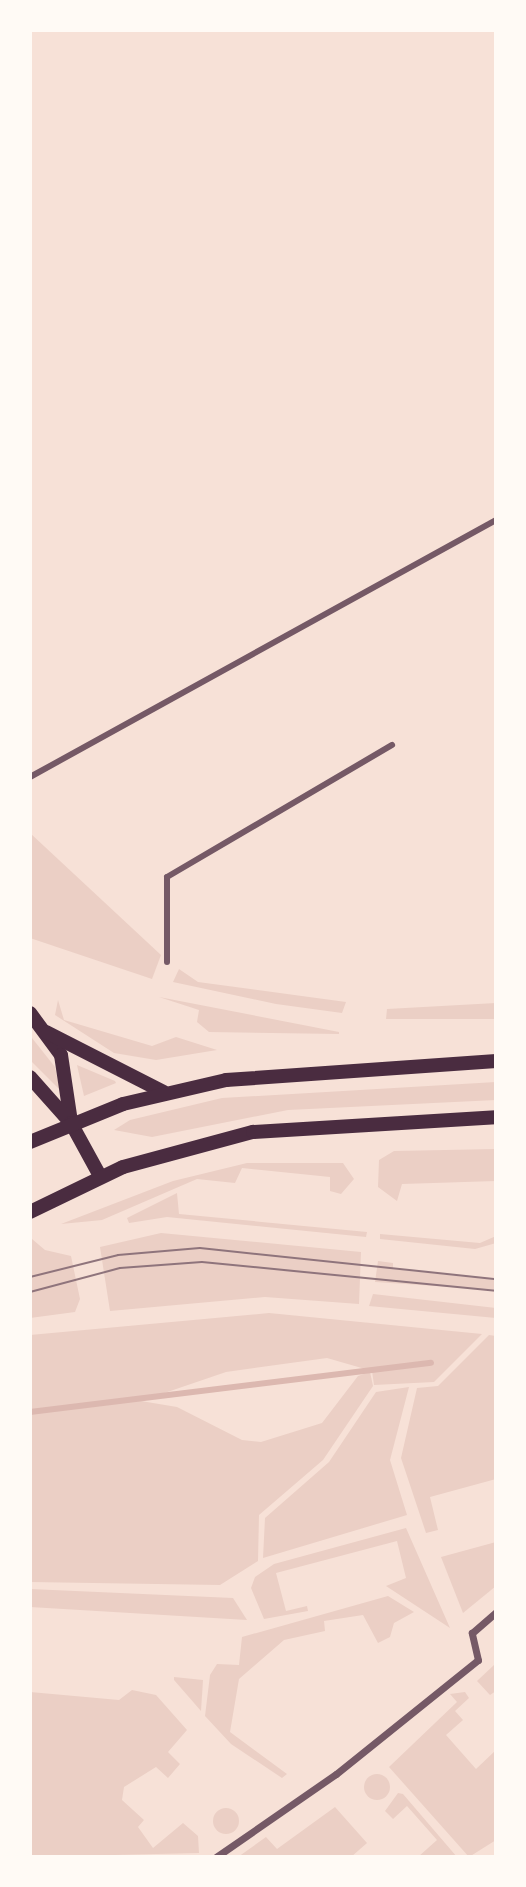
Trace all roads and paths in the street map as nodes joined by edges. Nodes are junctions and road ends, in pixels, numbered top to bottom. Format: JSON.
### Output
{"nodes":[{"id":1,"x":496,"y":520,"type":"edge"},
{"id":2,"x":392,"y":745,"type":"dead end"},
{"id":3,"x":30,"y":778,"type":"edge"},
{"id":4,"x":167,"y":962,"type":"dead end"},
{"id":5,"x":30,"y":1013,"type":"edge"},
{"id":6,"x":46,"y":1032,"type":"junction"},
{"id":7,"x":496,"y":1061,"type":"edge"},
{"id":8,"x":30,"y":1077,"type":"edge"},
{"id":9,"x":164,"y":1093,"type":"junction"},
{"id":10,"x":496,"y":1117,"type":"edge"},
{"id":11,"x":71,"y":1123,"type":"junction"},
{"id":12,"x":30,"y":1142,"type":"edge"},
{"id":13,"x":100,"y":1176,"type":"junction"},
{"id":14,"x":30,"y":1212,"type":"edge"},
{"id":15,"x":496,"y":1612,"type":"edge"},
{"id":16,"x":216,"y":1857,"type":"edge"}],
"edges":[{"from":1,"to":3,"type":"street"},
{"from":2,"to":4,"type":"street"},
{"from":5,"to":6,"type":"main road"},
{"from":6,"to":9,"type":"main road"},
{"from":6,"to":11,"type":"main road"},
{"from":7,"to":9,"type":"main road"},
{"from":8,"to":11,"type":"main road"},
{"from":9,"to":11,"type":"main road"},
{"from":10,"to":13,"type":"main road"},
{"from":11,"to":12,"type":"main road"},
{"from":11,"to":13,"type":"main road"},
{"from":13,"to":14,"type":"main road"},
{"from":15,"to":16,"type":"street"}]}
